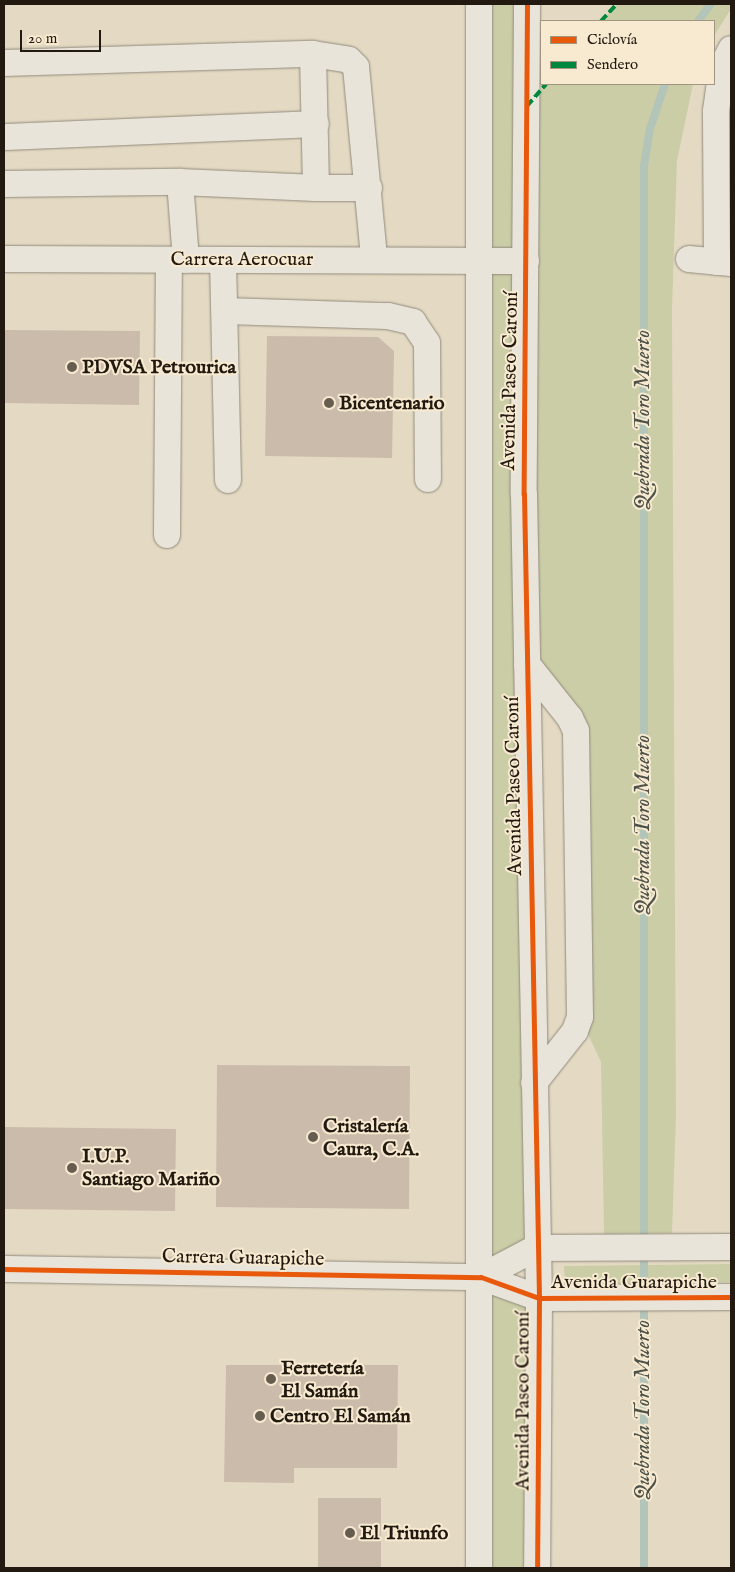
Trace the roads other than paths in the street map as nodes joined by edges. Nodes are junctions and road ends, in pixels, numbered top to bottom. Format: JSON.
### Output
{"nodes":[{"id":1,"x":479,"y":4,"type":"edge"},
{"id":2,"x":527,"y":4,"type":"edge"},
{"id":3,"x":731,"y":49,"type":"edge"},
{"id":4,"x":313,"y":54,"type":"junction"},
{"id":5,"x":4,"y":63,"type":"edge"},
{"id":6,"x":316,"y":124,"type":"junction"},
{"id":7,"x":4,"y":137,"type":"edge"},
{"id":8,"x":180,"y":182,"type":"junction"},
{"id":9,"x":4,"y":184,"type":"edge"},
{"id":10,"x":316,"y":188,"type":"junction"},
{"id":11,"x":369,"y":188,"type":"junction"},
{"id":12,"x":374,"y":258,"type":"junction"},
{"id":13,"x":4,"y":259,"type":"edge"},
{"id":14,"x":178,"y":260,"type":"junction"},
{"id":15,"x":223,"y":260,"type":"junction"},
{"id":16,"x":689,"y":260,"type":"dead end"},
{"id":17,"x":479,"y":261,"type":"junction"},
{"id":18,"x":526,"y":261,"type":"junction"},
{"id":19,"x":724,"y":262,"type":"edge"},
{"id":20,"x":225,"y":311,"type":"junction"},
{"id":21,"x":428,"y":479,"type":"dead end"},
{"id":22,"x":228,"y":480,"type":"dead end"},
{"id":23,"x":167,"y":535,"type":"dead end"},
{"id":24,"x":526,"y":664,"type":"junction"},
{"id":25,"x":534,"y":1083,"type":"junction"},
{"id":26,"x":731,"y":1247,"type":"edge"},
{"id":27,"x":536,"y":1248,"type":"junction"},
{"id":28,"x":4,"y":1269,"type":"edge"},
{"id":29,"x":481,"y":1277,"type":"junction"},
{"id":30,"x":731,"y":1297,"type":"edge"},
{"id":31,"x":539,"y":1298,"type":"junction"},
{"id":32,"x":479,"y":1568,"type":"edge"},
{"id":33,"x":537,"y":1568,"type":"edge"}],
"edges":[{"from":1,"to":17,"type":"street","name":"Avenida Paseo Caroní"},
{"from":2,"to":18,"type":"street","name":"Avenida Paseo Caroní"},
{"from":3,"to":19,"type":"street"},
{"from":4,"to":5,"type":"street"},
{"from":4,"to":6,"type":"street"},
{"from":4,"to":11,"type":"street"},
{"from":6,"to":7,"type":"street"},
{"from":6,"to":10,"type":"street"},
{"from":8,"to":9,"type":"street"},
{"from":8,"to":10,"type":"street"},
{"from":8,"to":14,"type":"street"},
{"from":10,"to":11,"type":"street"},
{"from":11,"to":12,"type":"street"},
{"from":12,"to":15,"type":"street","name":"Carrera Aerocuar"},
{"from":12,"to":17,"type":"street","name":"Carrera Aerocuar"},
{"from":13,"to":14,"type":"street","name":"Carrera Aerocuar"},
{"from":14,"to":15,"type":"street","name":"Carrera Aerocuar"},
{"from":14,"to":23,"type":"street"},
{"from":15,"to":20,"type":"street"},
{"from":16,"to":19,"type":"street"},
{"from":17,"to":18,"type":"street","name":"Carrera Aerocuar"},
{"from":17,"to":29,"type":"street","name":"Avenida Paseo Caroní"},
{"from":18,"to":24,"type":"street","name":"Avenida Paseo Caroní"},
{"from":20,"to":21,"type":"street"},
{"from":20,"to":22,"type":"street"},
{"from":24,"to":25,"type":"street","name":"Avenida Paseo Caroní"},
{"from":24,"to":25,"type":"street"},
{"from":25,"to":27,"type":"street","name":"Avenida Paseo Caroní"},
{"from":26,"to":27,"type":"street","name":"Avenida Guarapiche"},
{"from":27,"to":29,"type":"street","name":"Avenida Guarapiche"},
{"from":27,"to":31,"type":"street","name":"Avenida Paseo Caroní"},
{"from":28,"to":29,"type":"street","name":"Carrera Guarapiche"},
{"from":29,"to":31,"type":"street","name":"Avenida Guarapiche"},
{"from":29,"to":32,"type":"street","name":"Avenida Paseo Caroní"},
{"from":30,"to":31,"type":"street","name":"Avenida Guarapiche"},
{"from":31,"to":33,"type":"street","name":"Avenida Paseo Caroní"}]}
